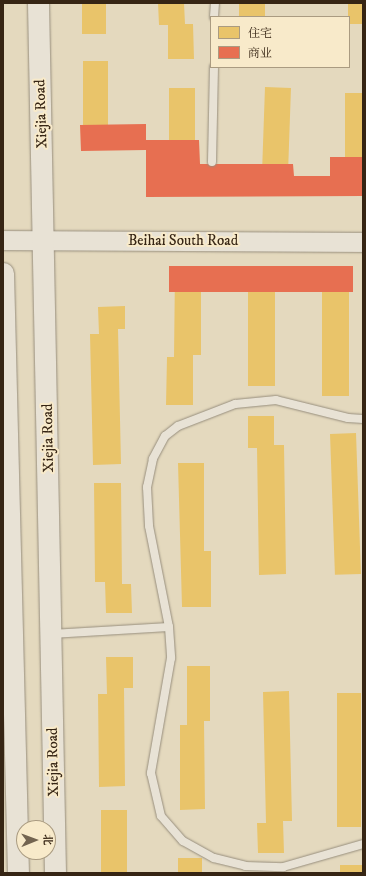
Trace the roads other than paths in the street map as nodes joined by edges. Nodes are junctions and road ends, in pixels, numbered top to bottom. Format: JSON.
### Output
{"nodes":[{"id":1,"x":38,"y":3,"type":"edge"},
{"id":2,"x":215,"y":3,"type":"edge"},
{"id":3,"x":214,"y":16,"type":"edge"},
{"id":4,"x":214,"y":68,"type":"edge"},
{"id":5,"x":212,"y":162,"type":"dead end"},
{"id":6,"x":3,"y":240,"type":"edge"},
{"id":7,"x":44,"y":240,"type":"junction"},
{"id":8,"x":363,"y":242,"type":"edge"},
{"id":9,"x":3,"y":273,"type":"edge"},
{"id":10,"x":363,"y":419,"type":"edge"},
{"id":11,"x":169,"y":627,"type":"junction"},
{"id":12,"x":51,"y":634,"type":"junction"},
{"id":13,"x":363,"y":844,"type":"edge"},
{"id":14,"x":18,"y":873,"type":"edge"},
{"id":15,"x":55,"y":873,"type":"edge"}],
"edges":[{"from":1,"to":7,"type":"main road","name":"Xiejia Road"},
{"from":2,"to":3,"type":"lane"},
{"from":4,"to":5,"type":"lane"},
{"from":6,"to":7,"type":"street","name":"Beihai South Road"},
{"from":7,"to":8,"type":"street","name":"Beihai South Road"},
{"from":7,"to":12,"type":"main road","name":"Xiejia Road"},
{"from":9,"to":14,"type":"main road"},
{"from":10,"to":11,"type":"lane"},
{"from":11,"to":12,"type":"lane"},
{"from":11,"to":13,"type":"lane"},
{"from":12,"to":15,"type":"main road","name":"Xiejia Road"}]}
